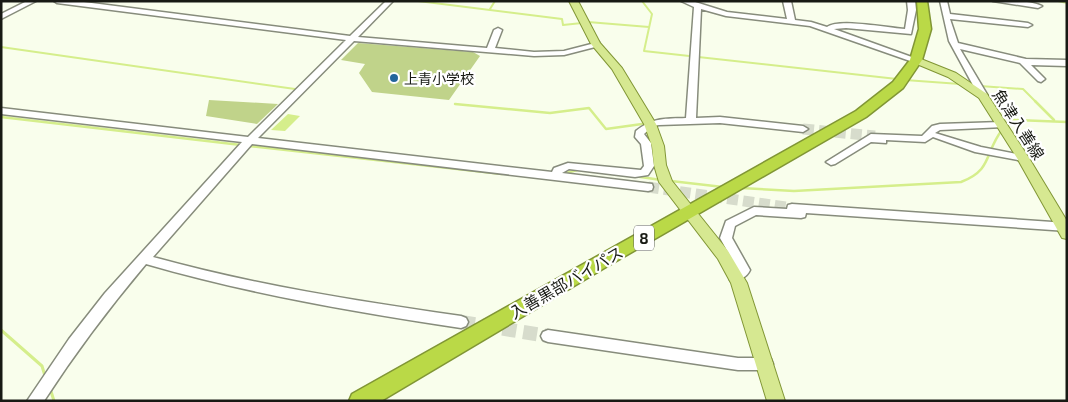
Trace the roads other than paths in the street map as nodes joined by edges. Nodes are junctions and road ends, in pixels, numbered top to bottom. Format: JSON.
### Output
{"nodes":[{"id":1,"x":33,"y":1,"type":"edge"},
{"id":2,"x":57,"y":1,"type":"edge"},
{"id":3,"x":390,"y":1,"type":"edge"},
{"id":4,"x":573,"y":1,"type":"edge"},
{"id":5,"x":788,"y":1,"type":"edge"},
{"id":6,"x":911,"y":1,"type":"edge"},
{"id":7,"x":922,"y":1,"type":"edge"},
{"id":8,"x":930,"y":1,"type":"edge"},
{"id":9,"x":943,"y":1,"type":"edge"},
{"id":10,"x":996,"y":1,"type":"edge"},
{"id":11,"x":687,"y":2,"type":"edge"},
{"id":12,"x":698,"y":6,"type":"junction"},
{"id":13,"x":1038,"y":6,"type":"dead end"},
{"id":14,"x":947,"y":16,"type":"junction"},
{"id":15,"x":1,"y":17,"type":"edge"},
{"id":16,"x":791,"y":20,"type":"junction"},
{"id":17,"x":1028,"y":26,"type":"dead end"},
{"id":18,"x":827,"y":28,"type":"junction"},
{"id":19,"x":498,"y":30,"type":"dead end"},
{"id":20,"x":354,"y":39,"type":"junction"},
{"id":21,"x":596,"y":44,"type":"junction"},
{"id":22,"x":955,"y":45,"type":"junction"},
{"id":23,"x":490,"y":51,"type":"junction"},
{"id":24,"x":916,"y":60,"type":"junction"},
{"id":25,"x":1023,"y":61,"type":"junction"},
{"id":26,"x":1067,"y":63,"type":"edge"},
{"id":27,"x":1041,"y":79,"type":"dead end"},
{"id":28,"x":984,"y":96,"type":"junction"},
{"id":29,"x":1,"y":111,"type":"edge"},
{"id":30,"x":691,"y":120,"type":"junction"},
{"id":31,"x":650,"y":124,"type":"junction"},
{"id":32,"x":1001,"y":125,"type":"junction"},
{"id":33,"x":803,"y":129,"type":"tunnel mouth"},
{"id":34,"x":939,"y":131,"type":"junction"},
{"id":35,"x":875,"y":136,"type":"tunnel mouth"},
{"id":36,"x":250,"y":140,"type":"junction"},
{"id":37,"x":1022,"y":158,"type":"junction"},
{"id":38,"x":832,"y":162,"type":"dead end"},
{"id":39,"x":555,"y":176,"type":"junction"},
{"id":40,"x":648,"y":187,"type":"tunnel mouth"},
{"id":41,"x":792,"y":208,"type":"tunnel mouth"},
{"id":42,"x":690,"y":212,"type":"junction"},
{"id":43,"x":860,"y":212,"type":"junction"},
{"id":44,"x":1065,"y":230,"type":"edge"},
{"id":45,"x":144,"y":259,"type":"junction"},
{"id":46,"x":735,"y":276,"type":"junction"},
{"id":47,"x":461,"y":322,"type":"tunnel mouth"},
{"id":48,"x":548,"y":336,"type":"tunnel mouth"},
{"id":49,"x":766,"y":364,"type":"junction"},
{"id":50,"x":35,"y":401,"type":"edge"},
{"id":51,"x":360,"y":401,"type":"edge"},
{"id":52,"x":776,"y":401,"type":"edge"}],
"edges":[{"from":1,"to":15,"type":"street"},
{"from":2,"to":20,"type":"street"},
{"from":3,"to":20,"type":"street"},
{"from":4,"to":21,"type":"main road"},
{"from":5,"to":16,"type":"street"},
{"from":6,"to":18,"type":"street"},
{"from":7,"to":24,"type":"highway","number":"8"},
{"from":8,"to":24,"type":"highway","number":"8"},
{"from":9,"to":14,"type":"street"},
{"from":10,"to":13,"type":"street"},
{"from":11,"to":12,"type":"street"},
{"from":12,"to":16,"type":"street"},
{"from":12,"to":30,"type":"street"},
{"from":14,"to":17,"type":"street"},
{"from":14,"to":22,"type":"street"},
{"from":16,"to":18,"type":"street"},
{"from":18,"to":24,"type":"street"},
{"from":19,"to":23,"type":"street"},
{"from":20,"to":23,"type":"street"},
{"from":20,"to":36,"type":"street"},
{"from":21,"to":23,"type":"street"},
{"from":21,"to":31,"type":"main road"},
{"from":22,"to":25,"type":"street"},
{"from":22,"to":28,"type":"street"},
{"from":24,"to":28,"type":"main road","name":"魚津入善線"},
{"from":24,"to":42,"type":"highway","name":"入善黒部バイパス","number":"8"},
{"from":25,"to":26,"type":"street"},
{"from":25,"to":27,"type":"street"},
{"from":28,"to":32,"type":"main road","name":"魚津入善線"},
{"from":29,"to":36,"type":"street"},
{"from":30,"to":31,"type":"street"},
{"from":30,"to":33,"type":"street"},
{"from":31,"to":39,"type":"street"},
{"from":31,"to":42,"type":"main road"},
{"from":32,"to":34,"type":"street"},
{"from":32,"to":37,"type":"main road","name":"魚津入善線"},
{"from":34,"to":35,"type":"street"},
{"from":34,"to":37,"type":"street"},
{"from":34,"to":38,"type":"street"},
{"from":36,"to":39,"type":"street"},
{"from":36,"to":45,"type":"street"},
{"from":37,"to":44,"type":"main road","name":"魚津入善線"},
{"from":39,"to":40,"type":"street"},
{"from":41,"to":43,"type":"street"},
{"from":42,"to":46,"type":"main road"},
{"from":42,"to":51,"type":"highway","name":"入善黒部バイパス","number":"8"},
{"from":43,"to":44,"type":"street"},
{"from":43,"to":46,"type":"street"},
{"from":45,"to":47,"type":"street"},
{"from":45,"to":50,"type":"street"},
{"from":46,"to":49,"type":"main road"},
{"from":48,"to":49,"type":"street"},
{"from":49,"to":52,"type":"main road"}]}
